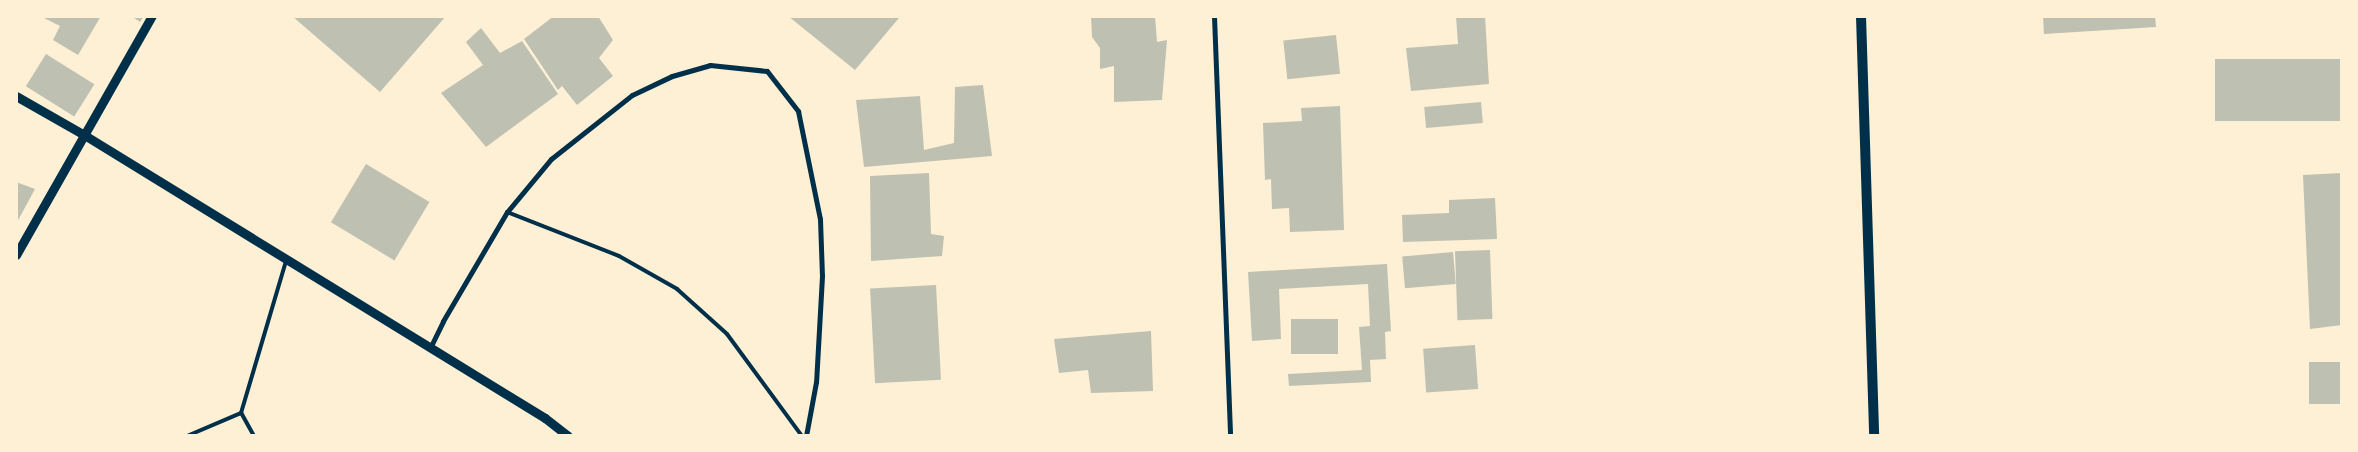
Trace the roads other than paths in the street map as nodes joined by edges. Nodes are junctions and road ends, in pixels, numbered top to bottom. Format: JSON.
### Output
{"nodes":[{"id":1,"x":152,"y":16,"type":"edge"},
{"id":2,"x":1214,"y":16,"type":"edge"},
{"id":3,"x":1861,"y":16,"type":"edge"},
{"id":4,"x":16,"y":96,"type":"edge"},
{"id":5,"x":86,"y":136,"type":"junction"},
{"id":6,"x":507,"y":212,"type":"junction"},
{"id":7,"x":16,"y":255,"type":"edge"},
{"id":8,"x":286,"y":260,"type":"junction"},
{"id":9,"x":430,"y":348,"type":"junction"},
{"id":10,"x":241,"y":413,"type":"junction"},
{"id":11,"x":187,"y":436,"type":"edge"},
{"id":12,"x":254,"y":436,"type":"edge"},
{"id":13,"x":568,"y":436,"type":"edge"},
{"id":14,"x":802,"y":436,"type":"edge"},
{"id":15,"x":806,"y":436,"type":"edge"},
{"id":16,"x":1230,"y":436,"type":"edge"},
{"id":17,"x":1874,"y":436,"type":"edge"}],
"edges":[{"from":1,"to":5,"type":"street"},
{"from":2,"to":16,"type":"street"},
{"from":3,"to":17,"type":"main road"},
{"from":4,"to":5,"type":"street"},
{"from":5,"to":7,"type":"street"},
{"from":5,"to":8,"type":"street"},
{"from":6,"to":9,"type":"street"},
{"from":6,"to":14,"type":"lane"},
{"from":6,"to":15,"type":"street"},
{"from":8,"to":9,"type":"street"},
{"from":8,"to":10,"type":"lane"},
{"from":9,"to":13,"type":"street"},
{"from":10,"to":11,"type":"lane"},
{"from":10,"to":12,"type":"lane"}]}
